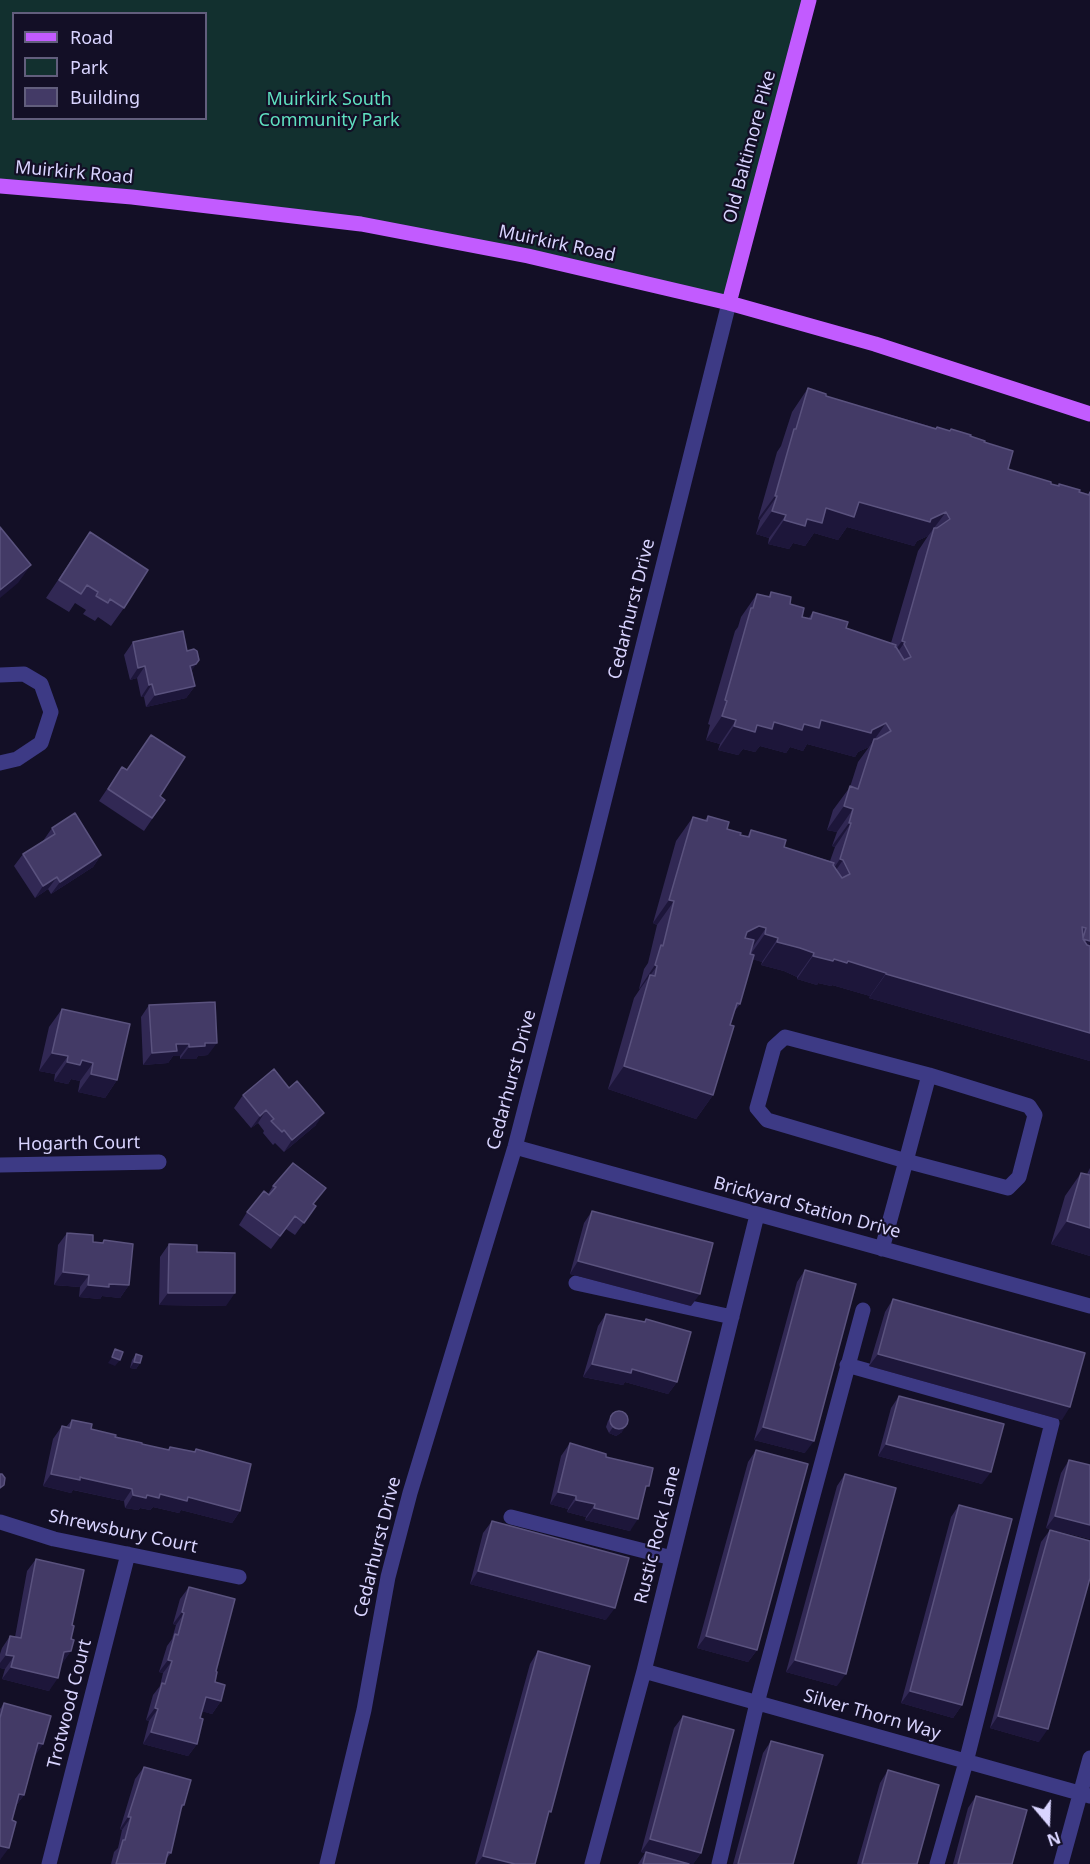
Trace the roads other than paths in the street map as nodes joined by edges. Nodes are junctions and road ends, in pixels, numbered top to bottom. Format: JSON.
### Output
{"nodes":[{"id":1,"x":809,"y":0,"type":"edge"},
{"id":2,"x":0,"y":186,"type":"edge"},
{"id":3,"x":729,"y":303,"type":"junction"},
{"id":4,"x":1090,"y":414,"type":"edge"},
{"id":5,"x":0,"y":675,"type":"edge"},
{"id":6,"x":0,"y":764,"type":"edge"},
{"id":7,"x":929,"y":1075,"type":"junction"},
{"id":8,"x":514,"y":1147,"type":"junction"},
{"id":9,"x":906,"y":1161,"type":"junction"},
{"id":10,"x":159,"y":1162,"type":"dead end"},
{"id":11,"x":0,"y":1165,"type":"edge"},
{"id":12,"x":758,"y":1215,"type":"junction"},
{"id":13,"x":882,"y":1249,"type":"junction"},
{"id":14,"x":576,"y":1283,"type":"dead end"},
{"id":15,"x":1090,"y":1306,"type":"edge"},
{"id":16,"x":863,"y":1310,"type":"dead end"},
{"id":17,"x":732,"y":1317,"type":"junction"},
{"id":18,"x":847,"y":1365,"type":"junction"},
{"id":19,"x":511,"y":1517,"type":"dead end"},
{"id":20,"x":0,"y":1522,"type":"edge"},
{"id":21,"x":128,"y":1554,"type":"junction"},
{"id":22,"x":672,"y":1558,"type":"junction"},
{"id":23,"x":239,"y":1577,"type":"dead end"},
{"id":24,"x":644,"y":1671,"type":"junction"},
{"id":25,"x":757,"y":1703,"type":"junction"},
{"id":26,"x":1090,"y":1758,"type":"edge"},
{"id":27,"x":966,"y":1762,"type":"junction"},
{"id":28,"x":1085,"y":1795,"type":"edge"},
{"id":29,"x":49,"y":1864,"type":"edge"},
{"id":30,"x":327,"y":1864,"type":"edge"},
{"id":31,"x":592,"y":1864,"type":"edge"},
{"id":32,"x":719,"y":1864,"type":"edge"},
{"id":33,"x":937,"y":1864,"type":"edge"},
{"id":34,"x":1061,"y":1864,"type":"edge"}],
"edges":[{"from":1,"to":3,"type":"main road","name":"Old Baltimore Pike"},
{"from":2,"to":3,"type":"main road","name":"Muirkirk Road"},
{"from":3,"to":4,"type":"main road","name":"Muirkirk Road"},
{"from":3,"to":8,"type":"street","name":"Cedarhurst Drive"},
{"from":5,"to":6,"type":"street"},
{"from":7,"to":9,"type":"street"},
{"from":7,"to":9,"type":"street"},
{"from":7,"to":9,"type":"street"},
{"from":8,"to":12,"type":"street","name":"Brickyard Station Drive"},
{"from":8,"to":30,"type":"street","name":"Cedarhurst Drive"},
{"from":9,"to":13,"type":"street"},
{"from":10,"to":11,"type":"street","name":"Hogarth Court"},
{"from":12,"to":13,"type":"street","name":"Brickyard Station Drive"},
{"from":12,"to":17,"type":"street","name":"Rustic Rock Lane"},
{"from":13,"to":15,"type":"street","name":"Brickyard Station Drive"},
{"from":14,"to":17,"type":"street"},
{"from":16,"to":18,"type":"street"},
{"from":17,"to":22,"type":"street","name":"Rustic Rock Lane"},
{"from":18,"to":25,"type":"street"},
{"from":18,"to":27,"type":"street"},
{"from":19,"to":22,"type":"street"},
{"from":20,"to":21,"type":"street","name":"Shrewsbury Court"},
{"from":21,"to":23,"type":"street","name":"Shrewsbury Court"},
{"from":21,"to":29,"type":"street","name":"Trotwood Court"},
{"from":22,"to":24,"type":"street","name":"Rustic Rock Lane"},
{"from":24,"to":25,"type":"street","name":"Silver Thorn Way"},
{"from":24,"to":31,"type":"street","name":"Rustic Rock Lane"},
{"from":25,"to":27,"type":"street","name":"Silver Thorn Way"},
{"from":25,"to":32,"type":"street"},
{"from":26,"to":28,"type":"street"},
{"from":27,"to":28,"type":"street","name":"Silver Thorn Way"},
{"from":27,"to":33,"type":"street"},
{"from":28,"to":34,"type":"street"}]}
